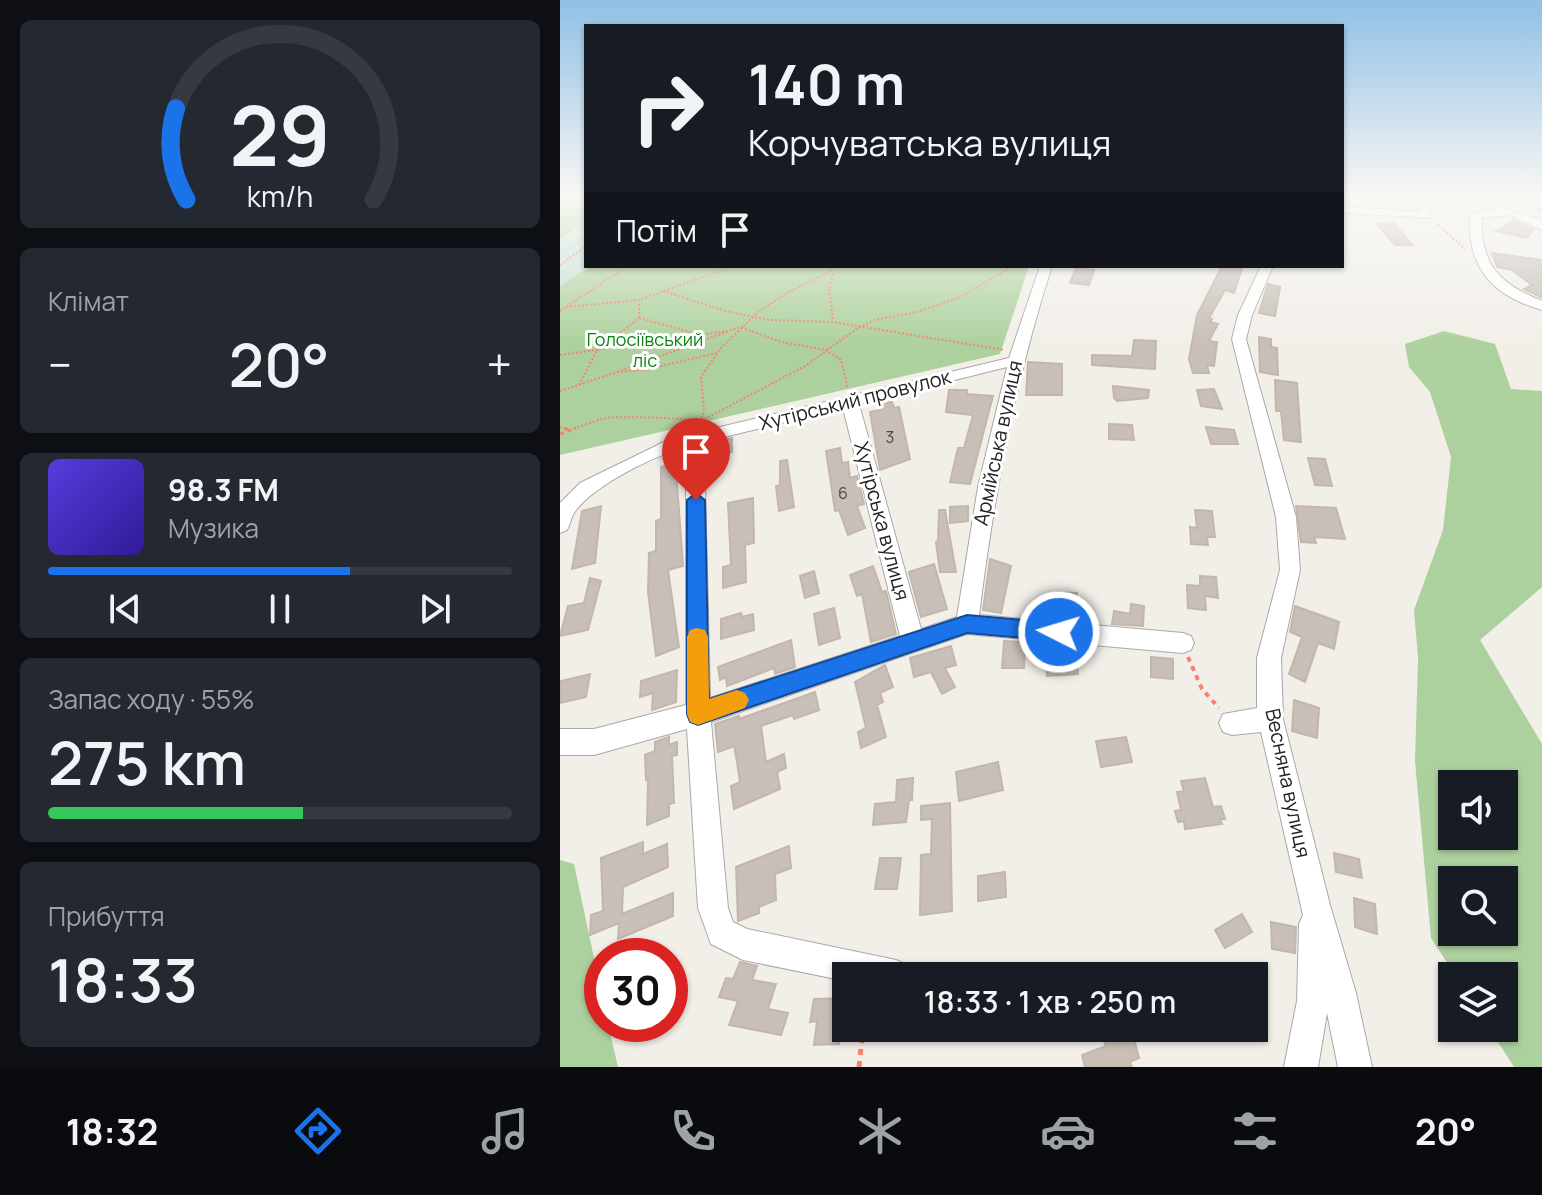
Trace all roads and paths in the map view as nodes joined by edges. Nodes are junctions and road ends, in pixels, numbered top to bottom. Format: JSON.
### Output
{"nodes":[{"id":1,"x":1460,"y":245,"type":"edge"},
{"id":2,"x":1475,"y":245,"type":"edge"},
{"id":3,"x":584,"y":247,"type":"edge"},
{"id":4,"x":560,"y":265,"type":"edge"},
{"id":5,"x":1482,"y":266,"type":"junction"},
{"id":6,"x":625,"y":268,"type":"edge"},
{"id":7,"x":728,"y":268,"type":"edge"},
{"id":8,"x":839,"y":268,"type":"edge"},
{"id":9,"x":1008,"y":268,"type":"edge"},
{"id":10,"x":1045,"y":268,"type":"edge"},
{"id":11,"x":1266,"y":268,"type":"edge"},
{"id":12,"x":833,"y":274,"type":"junction"},
{"id":13,"x":663,"y":291,"type":"junction"},
{"id":14,"x":639,"y":300,"type":"junction"},
{"id":15,"x":1542,"y":306,"type":"edge"},
{"id":16,"x":566,"y":307,"type":"junction"},
{"id":17,"x":560,"y":311,"type":"edge"},
{"id":18,"x":755,"y":316,"type":"junction"},
{"id":19,"x":639,"y":318,"type":"junction"},
{"id":20,"x":833,"y":322,"type":"junction"},
{"id":21,"x":740,"y":327,"type":"junction"},
{"id":22,"x":858,"y":328,"type":"junction"},
{"id":23,"x":735,"y":330,"type":"junction"},
{"id":24,"x":698,"y":335,"type":"junction"},
{"id":25,"x":826,"y":350,"type":"junction"},
{"id":26,"x":596,"y":352,"type":"junction"},
{"id":27,"x":721,"y":352,"type":"junction"},
{"id":28,"x":560,"y":355,"type":"edge"},
{"id":29,"x":1014,"y":361,"type":"junction"},
{"id":30,"x":617,"y":372,"type":"junction"},
{"id":31,"x":579,"y":385,"type":"junction"},
{"id":32,"x":560,"y":391,"type":"edge"},
{"id":33,"x":850,"y":402,"type":"junction"},
{"id":34,"x":560,"y":427,"type":"edge"},
{"id":35,"x":569,"y":430,"type":"junction"},
{"id":36,"x":698,"y":430,"type":"junction"},
{"id":37,"x":560,"y":434,"type":"edge"},
{"id":38,"x":560,"y":525,"type":"edge"},
{"id":39,"x":967,"y":624,"type":"junction"},
{"id":40,"x":913,"y":640,"type":"junction"},
{"id":41,"x":1183,"y":643,"type":"joint"},
{"id":42,"x":698,"y":714,"type":"junction"},
{"id":43,"x":1270,"y":719,"type":"junction"},
{"id":44,"x":1232,"y":723,"type":"joint"},
{"id":45,"x":560,"y":742,"type":"edge"},
{"id":46,"x":1315,"y":905,"type":"junction"},
{"id":47,"x":832,"y":963,"type":"edge"},
{"id":48,"x":862,"y":1042,"type":"edge"},
{"id":49,"x":859,"y":1067,"type":"edge"},
{"id":50,"x":1301,"y":1067,"type":"edge"},
{"id":51,"x":1355,"y":1067,"type":"edge"}],
"edges":[{"from":1,"to":5,"type":"path"},
{"from":2,"to":5,"type":"street"},
{"from":3,"to":4,"type":"path"},
{"from":5,"to":15,"type":"street"},
{"from":6,"to":16,"type":"path"},
{"from":7,"to":13,"type":"path"},
{"from":8,"to":12,"type":"path"},
{"from":9,"to":22,"type":"path"},
{"from":10,"to":29,"type":"street","name":"Армійська вулиця"},
{"from":11,"to":43,"type":"street","name":"Весняна вулиця"},
{"from":12,"to":18,"type":"path"},
{"from":12,"to":20,"type":"path"},
{"from":13,"to":14,"type":"path"},
{"from":13,"to":18,"type":"path"},
{"from":14,"to":16,"type":"path"},
{"from":14,"to":19,"type":"path"},
{"from":16,"to":17,"type":"path"},
{"from":18,"to":20,"type":"path"},
{"from":18,"to":21,"type":"path"},
{"from":19,"to":24,"type":"path"},
{"from":19,"to":26,"type":"path"},
{"from":20,"to":22,"type":"path"},
{"from":21,"to":23,"type":"path"},
{"from":21,"to":25,"type":"path"},
{"from":21,"to":27,"type":"path"},
{"from":22,"to":25,"type":"path"},
{"from":22,"to":29,"type":"path"},
{"from":23,"to":24,"type":"path"},
{"from":23,"to":30,"type":"path"},
{"from":24,"to":26,"type":"path"},
{"from":25,"to":33,"type":"path"},
{"from":25,"to":36,"type":"path"},
{"from":26,"to":28,"type":"path"},
{"from":26,"to":31,"type":"path"},
{"from":27,"to":30,"type":"path"},
{"from":27,"to":36,"type":"path"},
{"from":29,"to":33,"type":"street","name":"Хутірський провулок"},
{"from":29,"to":39,"type":"street","name":"Армійська вулиця"},
{"from":30,"to":31,"type":"path"},
{"from":31,"to":32,"type":"path"},
{"from":33,"to":36,"type":"street","name":"Хутірський провулок"},
{"from":33,"to":40,"type":"street","name":"Хутірська вулиця"},
{"from":34,"to":35,"type":"path"},
{"from":35,"to":36,"type":"path"},
{"from":35,"to":37,"type":"path"},
{"from":36,"to":38,"type":"street","name":"Хутірський провулок"},
{"from":36,"to":42,"type":"street"},
{"from":39,"to":40,"type":"street"},
{"from":39,"to":41,"type":"street"},
{"from":40,"to":42,"type":"street"},
{"from":41,"to":44,"type":"path"},
{"from":42,"to":45,"type":"street"},
{"from":42,"to":47,"type":"street"},
{"from":43,"to":44,"type":"street"},
{"from":43,"to":46,"type":"street","name":"Весняна вулиця"},
{"from":46,"to":50,"type":"street"},
{"from":46,"to":51,"type":"street","name":"Весняна вулиця"},
{"from":48,"to":49,"type":"path"}]}
